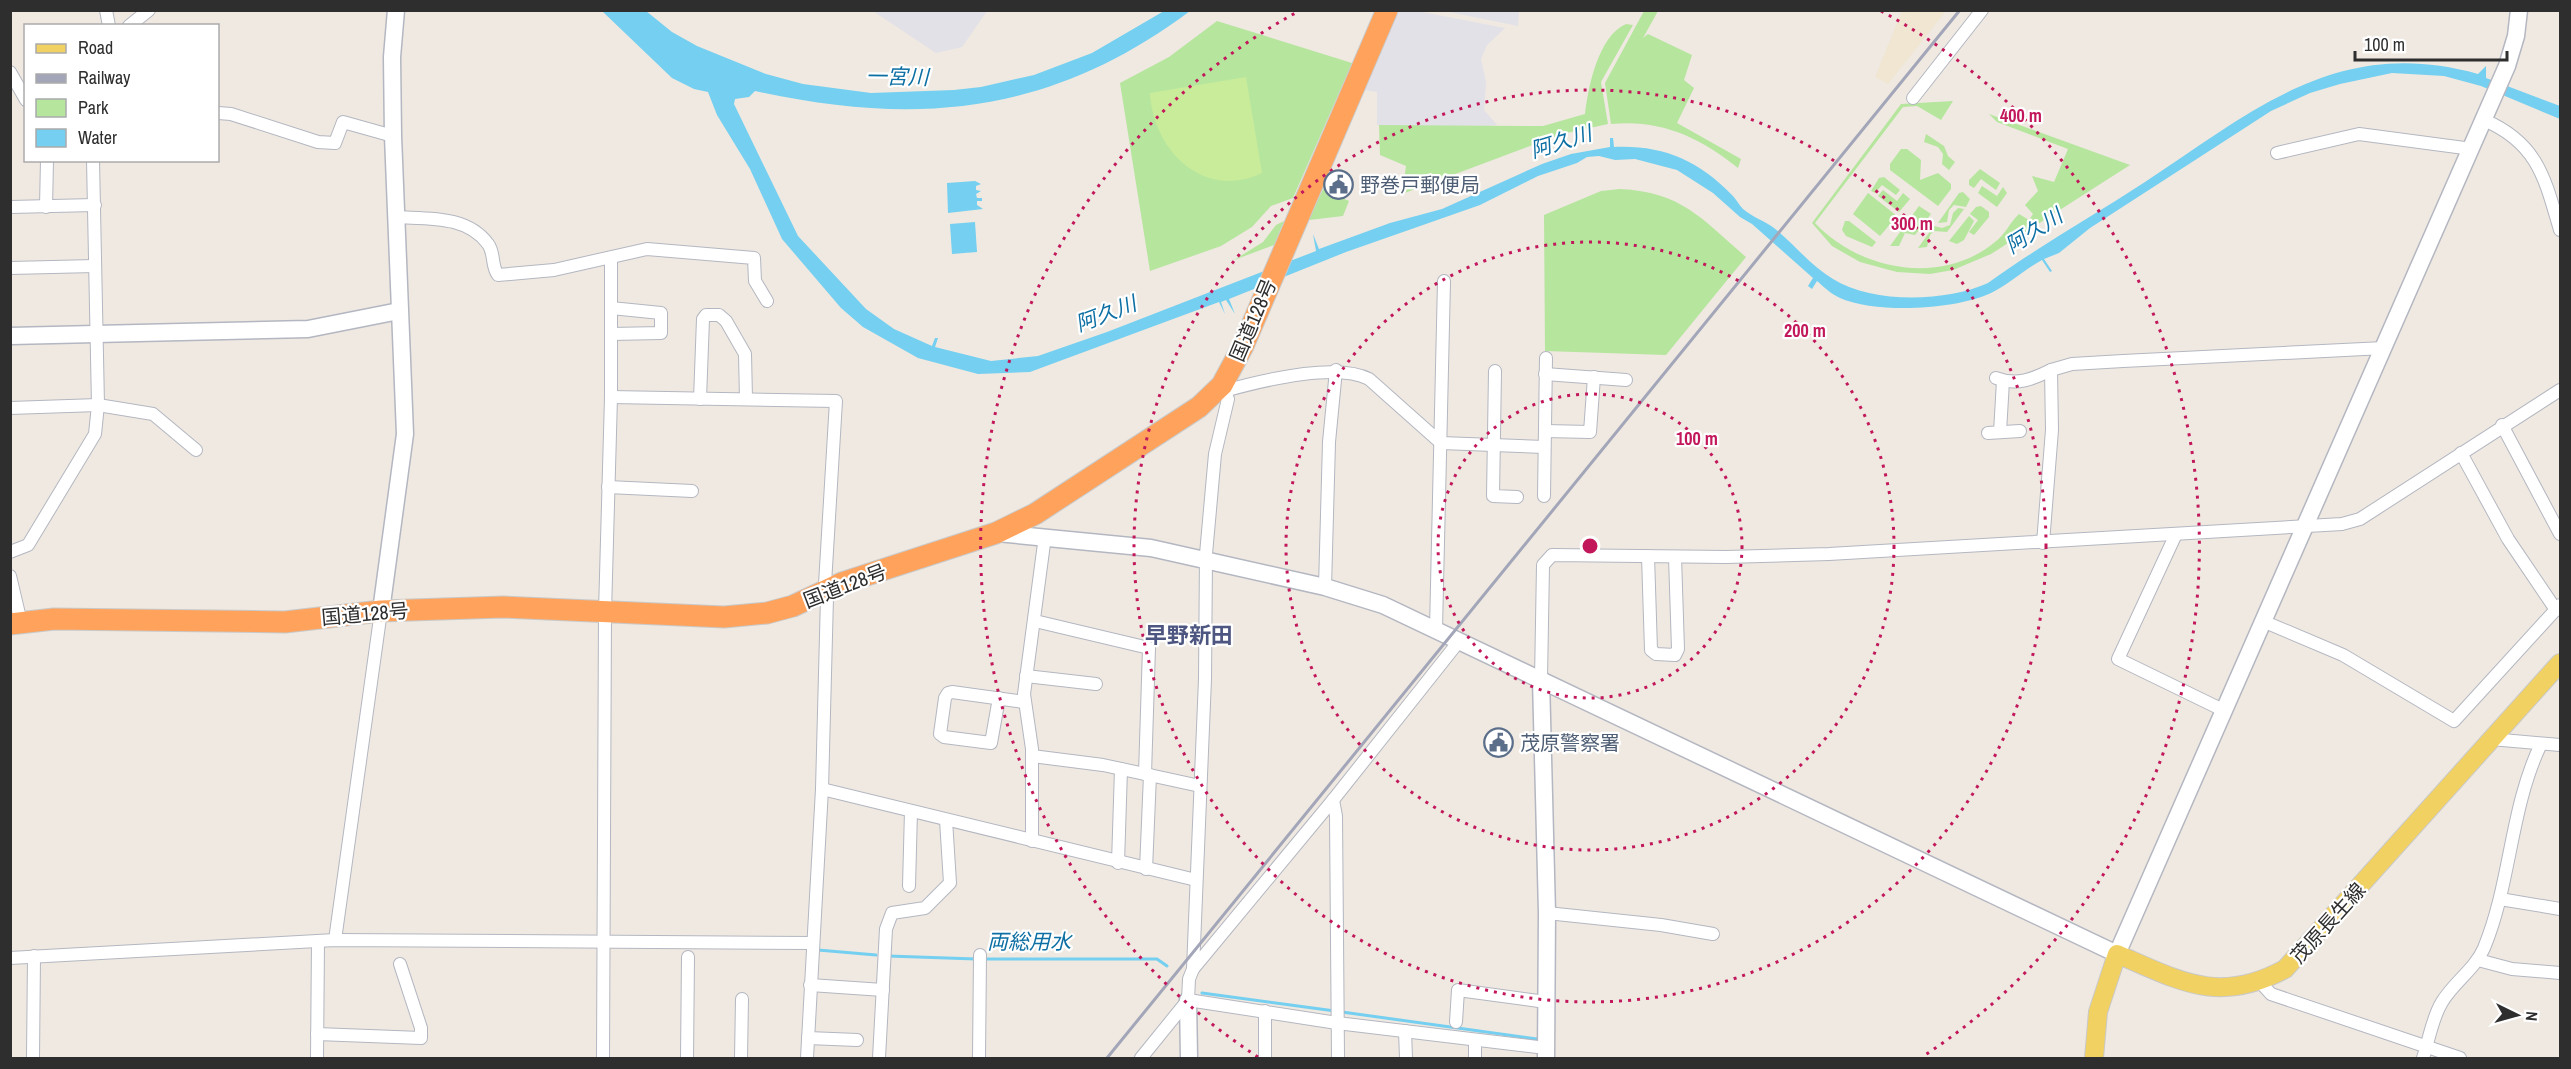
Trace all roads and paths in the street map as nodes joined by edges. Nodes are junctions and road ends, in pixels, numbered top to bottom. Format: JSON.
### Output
{"nodes":[{"id":1,"x":149,"y":10,"type":"edge"},
{"id":2,"x":396,"y":10,"type":"edge"},
{"id":3,"x":1387,"y":10,"type":"edge"},
{"id":4,"x":1982,"y":10,"type":"edge"},
{"id":5,"x":2518,"y":10,"type":"edge"},
{"id":6,"x":132,"y":24,"type":"edge"},
{"id":7,"x":10,"y":72,"type":"edge"},
{"id":8,"x":24,"y":96,"type":"edge"},
{"id":9,"x":1913,"y":98,"type":"dead end"},
{"id":10,"x":219,"y":113,"type":"edge"},
{"id":11,"x":2485,"y":118,"type":"junction"},
{"id":12,"x":393,"y":136,"type":"junction"},
{"id":13,"x":2472,"y":149,"type":"junction"},
{"id":14,"x":2277,"y":153,"type":"dead end"},
{"id":15,"x":47,"y":162,"type":"edge"},
{"id":16,"x":93,"y":162,"type":"edge"},
{"id":17,"x":95,"y":205,"type":"junction"},
{"id":18,"x":10,"y":207,"type":"edge"},
{"id":19,"x":46,"y":207,"type":"junction"},
{"id":20,"x":396,"y":217,"type":"junction"},
{"id":21,"x":2560,"y":230,"type":"edge"},
{"id":22,"x":611,"y":259,"type":"junction"},
{"id":23,"x":95,"y":266,"type":"junction"},
{"id":24,"x":10,"y":268,"type":"edge"},
{"id":25,"x":1444,"y":281,"type":"dead end"},
{"id":26,"x":767,"y":301,"type":"dead end"},
{"id":27,"x":611,"y":308,"type":"junction"},
{"id":28,"x":399,"y":311,"type":"junction"},
{"id":29,"x":611,"y":334,"type":"junction"},
{"id":30,"x":95,"y":335,"type":"junction"},
{"id":31,"x":10,"y":336,"type":"edge"},
{"id":32,"x":2384,"y":348,"type":"junction"},
{"id":33,"x":1546,"y":358,"type":"dead end"},
{"id":34,"x":1336,"y":370,"type":"junction"},
{"id":35,"x":2051,"y":370,"type":"junction"},
{"id":36,"x":1495,"y":371,"type":"dead end"},
{"id":37,"x":1545,"y":374,"type":"junction"},
{"id":38,"x":1594,"y":377,"type":"junction"},
{"id":39,"x":1626,"y":380,"type":"dead end"},
{"id":40,"x":1223,"y":388,"type":"junction"},
{"id":41,"x":2560,"y":390,"type":"edge"},
{"id":42,"x":611,"y":397,"type":"junction"},
{"id":43,"x":700,"y":399,"type":"junction"},
{"id":44,"x":746,"y":399,"type":"junction"},
{"id":45,"x":98,"y":405,"type":"junction"},
{"id":46,"x":10,"y":408,"type":"edge"},
{"id":47,"x":2502,"y":425,"type":"junction"},
{"id":48,"x":1545,"y":430,"type":"junction"},
{"id":49,"x":2020,"y":431,"type":"dead end"},
{"id":50,"x":1441,"y":442,"type":"junction"},
{"id":51,"x":1493,"y":445,"type":"junction"},
{"id":52,"x":1544,"y":447,"type":"junction"},
{"id":53,"x":196,"y":450,"type":"dead end"},
{"id":54,"x":2462,"y":453,"type":"junction"},
{"id":55,"x":608,"y":487,"type":"junction"},
{"id":56,"x":692,"y":491,"type":"dead end"},
{"id":57,"x":1544,"y":496,"type":"dead end"},
{"id":58,"x":1517,"y":497,"type":"dead end"},
{"id":59,"x":2306,"y":527,"type":"junction"},
{"id":60,"x":996,"y":533,"type":"junction"},
{"id":61,"x":2176,"y":534,"type":"junction"},
{"id":62,"x":2560,"y":534,"type":"edge"},
{"id":63,"x":1044,"y":536,"type":"junction"},
{"id":64,"x":2043,"y":543,"type":"junction"},
{"id":65,"x":10,"y":552,"type":"edge"},
{"id":66,"x":1648,"y":556,"type":"junction"},
{"id":67,"x":1675,"y":556,"type":"junction"},
{"id":68,"x":1206,"y":560,"type":"junction"},
{"id":69,"x":10,"y":576,"type":"edge"},
{"id":70,"x":1325,"y":587,"type":"junction"},
{"id":71,"x":826,"y":591,"type":"junction"},
{"id":72,"x":2558,"y":607,"type":"edge"},
{"id":73,"x":381,"y":610,"type":"junction"},
{"id":74,"x":605,"y":612,"type":"junction"},
{"id":75,"x":1035,"y":621,"type":"junction"},
{"id":76,"x":2265,"y":622,"type":"junction"},
{"id":77,"x":17,"y":623,"type":"edge"},
{"id":78,"x":1436,"y":628,"type":"junction"},
{"id":79,"x":1460,"y":640,"type":"junction"},
{"id":80,"x":2560,"y":663,"type":"edge"},
{"id":81,"x":1026,"y":676,"type":"junction"},
{"id":82,"x":1541,"y":679,"type":"junction"},
{"id":83,"x":1096,"y":684,"type":"dead end"},
{"id":84,"x":999,"y":698,"type":"junction"},
{"id":85,"x":1024,"y":702,"type":"junction"},
{"id":86,"x":2225,"y":711,"type":"junction"},
{"id":87,"x":2491,"y":739,"type":"junction"},
{"id":88,"x":2541,"y":744,"type":"junction"},
{"id":89,"x":2560,"y":745,"type":"edge"},
{"id":90,"x":1032,"y":756,"type":"junction"},
{"id":91,"x":1121,"y":769,"type":"junction"},
{"id":92,"x":1148,"y":775,"type":"junction"},
{"id":93,"x":1200,"y":786,"type":"junction"},
{"id":94,"x":822,"y":789,"type":"junction"},
{"id":95,"x":1333,"y":800,"type":"junction"},
{"id":96,"x":911,"y":812,"type":"junction"},
{"id":97,"x":946,"y":820,"type":"junction"},
{"id":98,"x":1032,"y":841,"type":"junction"},
{"id":99,"x":1118,"y":863,"type":"junction"},
{"id":100,"x":1146,"y":869,"type":"junction"},
{"id":101,"x":1196,"y":880,"type":"junction"},
{"id":102,"x":909,"y":886,"type":"dead end"},
{"id":103,"x":2500,"y":899,"type":"junction"},
{"id":104,"x":2560,"y":909,"type":"edge"},
{"id":105,"x":1547,"y":913,"type":"junction"},
{"id":106,"x":1713,"y":934,"type":"dead end"},
{"id":107,"x":335,"y":940,"type":"junction"},
{"id":108,"x":318,"y":941,"type":"junction"},
{"id":109,"x":605,"y":942,"type":"junction"},
{"id":110,"x":812,"y":943,"type":"junction"},
{"id":111,"x":2117,"y":954,"type":"junction"},
{"id":112,"x":34,"y":957,"type":"junction"},
{"id":113,"x":688,"y":957,"type":"dead end"},
{"id":114,"x":10,"y":958,"type":"edge"},
{"id":115,"x":980,"y":958,"type":"dead end"},
{"id":116,"x":2478,"y":960,"type":"junction"},
{"id":117,"x":400,"y":964,"type":"dead end"},
{"id":118,"x":1193,"y":969,"type":"junction"},
{"id":119,"x":2560,"y":973,"type":"edge"},
{"id":120,"x":2261,"y":982,"type":"junction"},
{"id":121,"x":810,"y":985,"type":"junction"},
{"id":122,"x":883,"y":990,"type":"junction"},
{"id":123,"x":742,"y":999,"type":"dead end"},
{"id":124,"x":1188,"y":1000,"type":"junction"},
{"id":125,"x":1546,"y":1002,"type":"junction"},
{"id":126,"x":1265,"y":1011,"type":"junction"},
{"id":127,"x":1456,"y":1022,"type":"dead end"},
{"id":128,"x":1337,"y":1023,"type":"junction"},
{"id":129,"x":1406,"y":1031,"type":"junction"},
{"id":130,"x":317,"y":1034,"type":"junction"},
{"id":131,"x":808,"y":1038,"type":"junction"},
{"id":132,"x":857,"y":1040,"type":"dead end"},
{"id":133,"x":1475,"y":1040,"type":"junction"},
{"id":134,"x":2427,"y":1046,"type":"junction"},
{"id":135,"x":1546,"y":1053,"type":"edge"},
{"id":136,"x":33,"y":1059,"type":"edge"},
{"id":137,"x":316,"y":1059,"type":"edge"},
{"id":138,"x":603,"y":1059,"type":"edge"},
{"id":139,"x":687,"y":1059,"type":"edge"},
{"id":140,"x":741,"y":1059,"type":"edge"},
{"id":141,"x":807,"y":1059,"type":"edge"},
{"id":142,"x":879,"y":1059,"type":"edge"},
{"id":143,"x":979,"y":1059,"type":"edge"},
{"id":144,"x":1141,"y":1059,"type":"edge"},
{"id":145,"x":1189,"y":1059,"type":"edge"},
{"id":146,"x":1265,"y":1059,"type":"edge"},
{"id":147,"x":1338,"y":1059,"type":"edge"},
{"id":148,"x":1406,"y":1059,"type":"edge"},
{"id":149,"x":1475,"y":1059,"type":"edge"},
{"id":150,"x":2094,"y":1059,"type":"edge"},
{"id":151,"x":2424,"y":1059,"type":"edge"},
{"id":152,"x":2460,"y":1059,"type":"edge"}],
"edges":[{"from":1,"to":6,"type":"street"},
{"from":2,"to":12,"type":"street"},
{"from":3,"to":40,"type":"highway","name":"国道128号"},
{"from":4,"to":9,"type":"street"},
{"from":5,"to":11,"type":"street"},
{"from":7,"to":8,"type":"street"},
{"from":10,"to":12,"type":"street"},
{"from":11,"to":13,"type":"street"},
{"from":11,"to":21,"type":"street"},
{"from":12,"to":20,"type":"street"},
{"from":13,"to":14,"type":"street"},
{"from":13,"to":32,"type":"street"},
{"from":15,"to":19,"type":"street"},
{"from":16,"to":17,"type":"street"},
{"from":17,"to":19,"type":"street"},
{"from":17,"to":23,"type":"street"},
{"from":18,"to":19,"type":"street"},
{"from":20,"to":22,"type":"street"},
{"from":20,"to":28,"type":"street"},
{"from":22,"to":26,"type":"street"},
{"from":22,"to":27,"type":"street"},
{"from":23,"to":24,"type":"street"},
{"from":23,"to":30,"type":"street"},
{"from":25,"to":50,"type":"street"},
{"from":27,"to":29,"type":"street"},
{"from":27,"to":29,"type":"street"},
{"from":28,"to":30,"type":"street"},
{"from":28,"to":73,"type":"street"},
{"from":29,"to":42,"type":"street"},
{"from":30,"to":31,"type":"street"},
{"from":30,"to":45,"type":"street"},
{"from":32,"to":35,"type":"street"},
{"from":32,"to":59,"type":"street"},
{"from":33,"to":37,"type":"street"},
{"from":34,"to":40,"type":"street"},
{"from":34,"to":50,"type":"street"},
{"from":34,"to":70,"type":"street"},
{"from":35,"to":49,"type":"street"},
{"from":35,"to":64,"type":"street"},
{"from":36,"to":51,"type":"street"},
{"from":37,"to":38,"type":"street"},
{"from":37,"to":48,"type":"street"},
{"from":38,"to":39,"type":"street"},
{"from":38,"to":48,"type":"street"},
{"from":40,"to":60,"type":"highway","name":"国道128号"},
{"from":40,"to":68,"type":"street"},
{"from":41,"to":47,"type":"street"},
{"from":42,"to":43,"type":"street"},
{"from":42,"to":55,"type":"street"},
{"from":43,"to":44,"type":"street"},
{"from":43,"to":44,"type":"street"},
{"from":44,"to":71,"type":"street"},
{"from":45,"to":46,"type":"street"},
{"from":45,"to":53,"type":"street"},
{"from":45,"to":65,"type":"street"},
{"from":47,"to":54,"type":"street"},
{"from":47,"to":62,"type":"street"},
{"from":48,"to":52,"type":"street"},
{"from":50,"to":51,"type":"street"},
{"from":50,"to":78,"type":"street"},
{"from":51,"to":52,"type":"street"},
{"from":51,"to":58,"type":"street"},
{"from":52,"to":57,"type":"street"},
{"from":54,"to":59,"type":"street"},
{"from":54,"to":72,"type":"street"},
{"from":55,"to":56,"type":"street"},
{"from":55,"to":74,"type":"street"},
{"from":59,"to":61,"type":"street"},
{"from":59,"to":76,"type":"street"},
{"from":60,"to":63,"type":"street"},
{"from":60,"to":71,"type":"highway","name":"国道128号"},
{"from":61,"to":64,"type":"street"},
{"from":61,"to":86,"type":"street"},
{"from":63,"to":68,"type":"street"},
{"from":63,"to":75,"type":"street"},
{"from":64,"to":67,"type":"street"},
{"from":66,"to":67,"type":"street"},
{"from":66,"to":67,"type":"street"},
{"from":66,"to":82,"type":"street"},
{"from":68,"to":70,"type":"street"},
{"from":68,"to":93,"type":"street"},
{"from":69,"to":77,"type":"street"},
{"from":70,"to":78,"type":"street"},
{"from":71,"to":74,"type":"highway","name":"国道128号"},
{"from":71,"to":94,"type":"street"},
{"from":72,"to":76,"type":"street"},
{"from":73,"to":74,"type":"highway","name":"国道128号"},
{"from":73,"to":77,"type":"highway","name":"国道128号"},
{"from":73,"to":107,"type":"street"},
{"from":74,"to":109,"type":"street"},
{"from":75,"to":81,"type":"street"},
{"from":75,"to":92,"type":"street"},
{"from":76,"to":86,"type":"street"},
{"from":78,"to":79,"type":"street"},
{"from":79,"to":82,"type":"street"},
{"from":79,"to":95,"type":"street"},
{"from":80,"to":87,"type":"main road","name":"茂原長生線"},
{"from":81,"to":83,"type":"street"},
{"from":81,"to":85,"type":"street"},
{"from":82,"to":105,"type":"street"},
{"from":82,"to":111,"type":"street"},
{"from":84,"to":84,"type":"street"},
{"from":84,"to":85,"type":"street"},
{"from":85,"to":90,"type":"street"},
{"from":86,"to":111,"type":"street"},
{"from":87,"to":88,"type":"street"},
{"from":87,"to":120,"type":"main road","name":"茂原長生線"},
{"from":88,"to":89,"type":"street"},
{"from":88,"to":103,"type":"street"},
{"from":90,"to":91,"type":"street"},
{"from":90,"to":98,"type":"street"},
{"from":91,"to":92,"type":"street"},
{"from":91,"to":99,"type":"street"},
{"from":92,"to":93,"type":"street"},
{"from":92,"to":100,"type":"street"},
{"from":93,"to":101,"type":"street"},
{"from":94,"to":96,"type":"street"},
{"from":94,"to":110,"type":"street"},
{"from":95,"to":118,"type":"street"},
{"from":95,"to":128,"type":"street"},
{"from":96,"to":97,"type":"street"},
{"from":96,"to":102,"type":"street"},
{"from":97,"to":98,"type":"street"},
{"from":97,"to":122,"type":"street"},
{"from":98,"to":99,"type":"street"},
{"from":99,"to":100,"type":"street"},
{"from":100,"to":101,"type":"street"},
{"from":101,"to":118,"type":"street"},
{"from":103,"to":104,"type":"street"},
{"from":103,"to":116,"type":"street"},
{"from":105,"to":106,"type":"street"},
{"from":105,"to":125,"type":"street"},
{"from":107,"to":108,"type":"street"},
{"from":107,"to":109,"type":"street"},
{"from":108,"to":112,"type":"street"},
{"from":108,"to":130,"type":"street"},
{"from":109,"to":110,"type":"street"},
{"from":109,"to":138,"type":"street"},
{"from":110,"to":121,"type":"street"},
{"from":111,"to":120,"type":"main road","name":"茂原長生線"},
{"from":111,"to":150,"type":"main road"},
{"from":112,"to":114,"type":"street"},
{"from":112,"to":136,"type":"street"},
{"from":113,"to":139,"type":"street"},
{"from":115,"to":143,"type":"street"},
{"from":116,"to":119,"type":"street"},
{"from":116,"to":134,"type":"street"},
{"from":117,"to":130,"type":"street"},
{"from":118,"to":124,"type":"street"},
{"from":120,"to":134,"type":"street"},
{"from":121,"to":122,"type":"street"},
{"from":121,"to":131,"type":"street"},
{"from":122,"to":142,"type":"street"},
{"from":123,"to":140,"type":"street"},
{"from":124,"to":126,"type":"street"},
{"from":124,"to":144,"type":"street"},
{"from":124,"to":145,"type":"street"},
{"from":125,"to":127,"type":"street"},
{"from":125,"to":135,"type":"street"},
{"from":126,"to":128,"type":"street"},
{"from":126,"to":146,"type":"street"},
{"from":128,"to":129,"type":"street"},
{"from":128,"to":147,"type":"street"},
{"from":129,"to":133,"type":"street"},
{"from":129,"to":148,"type":"street"},
{"from":130,"to":137,"type":"street"},
{"from":131,"to":132,"type":"street"},
{"from":131,"to":141,"type":"street"},
{"from":133,"to":135,"type":"street"},
{"from":133,"to":149,"type":"street"},
{"from":134,"to":151,"type":"street"},
{"from":134,"to":152,"type":"street"}]}
